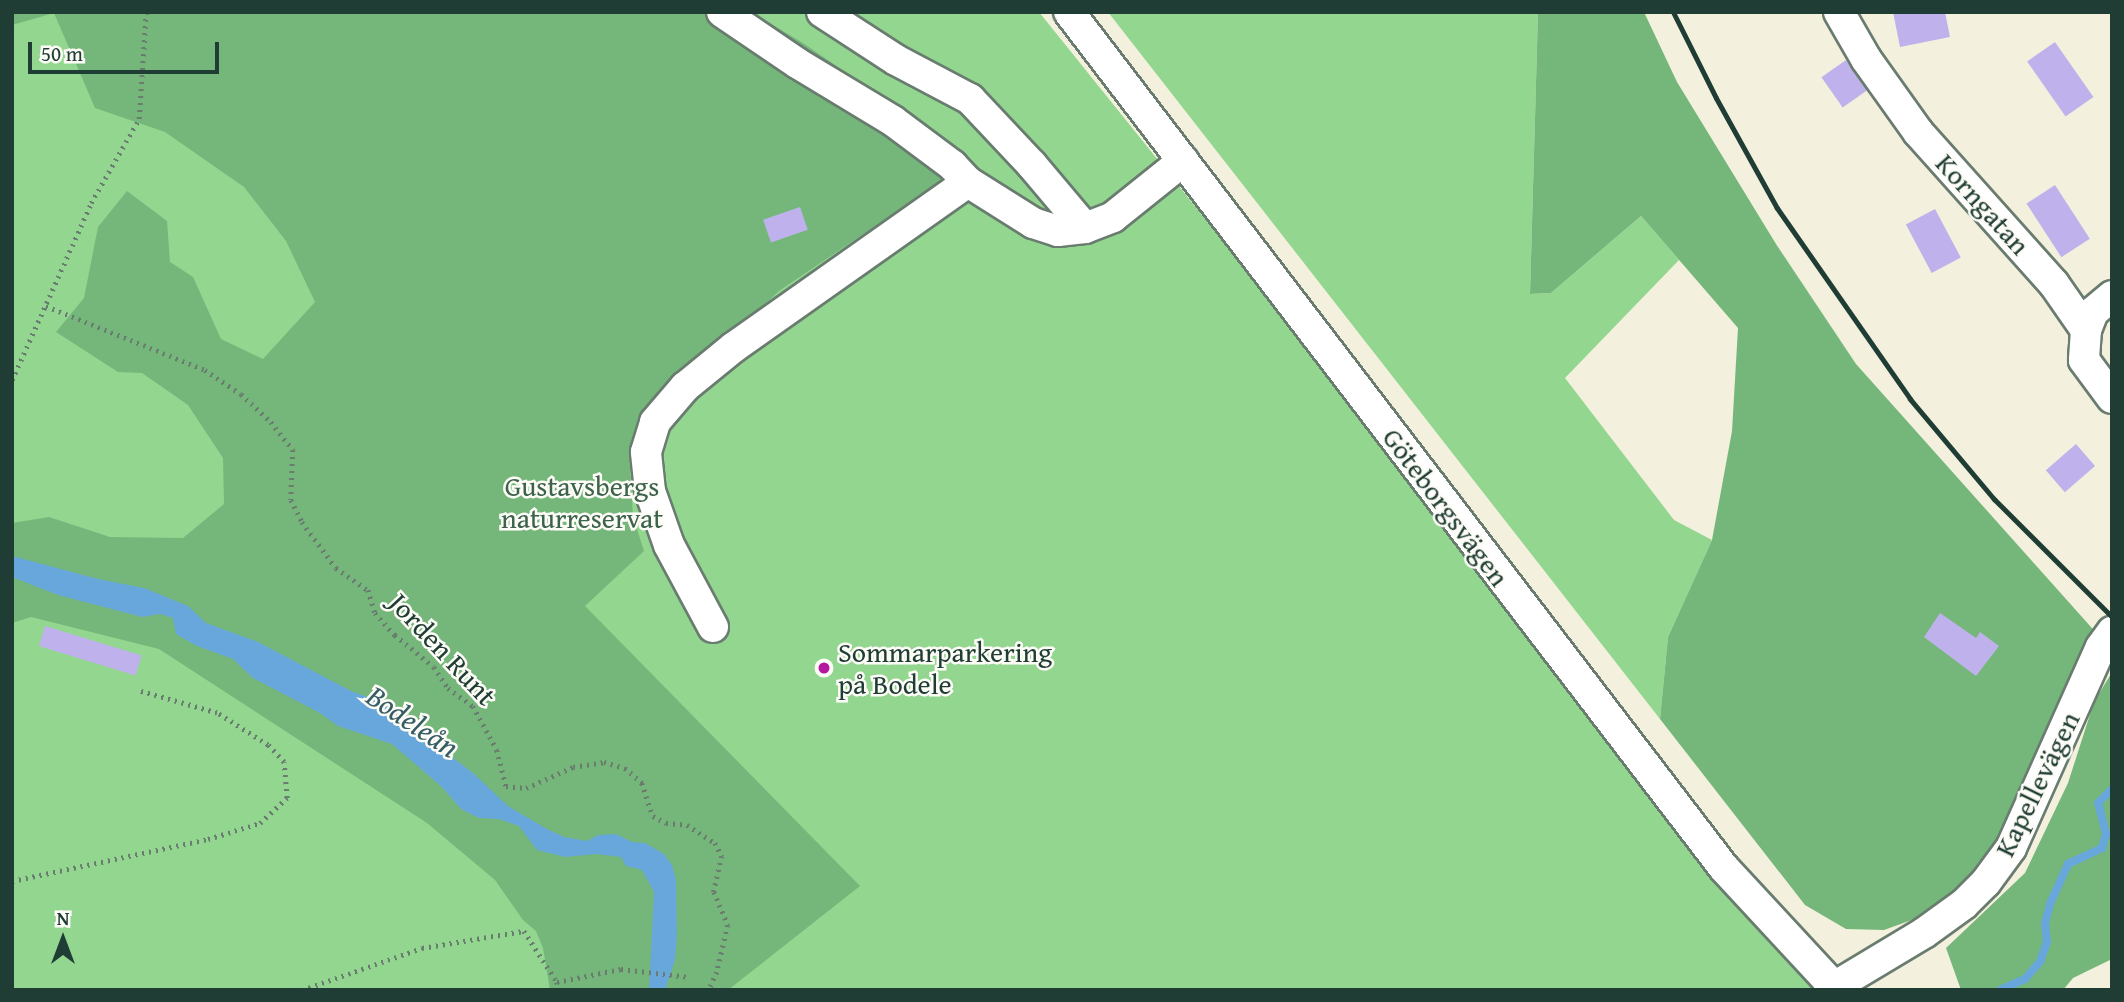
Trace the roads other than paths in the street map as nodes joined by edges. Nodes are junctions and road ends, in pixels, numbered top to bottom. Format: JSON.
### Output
{"nodes":[{"id":1,"x":722,"y":12,"type":"edge"},
{"id":2,"x":822,"y":12,"type":"edge"},
{"id":3,"x":1069,"y":12,"type":"edge"},
{"id":4,"x":1839,"y":12,"type":"edge"},
{"id":5,"x":1183,"y":161,"type":"junction"},
{"id":6,"x":968,"y":182,"type":"junction"},
{"id":7,"x":1085,"y":228,"type":"junction"},
{"id":8,"x":2112,"y":296,"type":"edge"},
{"id":9,"x":2086,"y":330,"type":"junction"},
{"id":10,"x":2112,"y":398,"type":"edge"},
{"id":11,"x":713,"y":627,"type":"dead end"},
{"id":12,"x":2112,"y":632,"type":"edge"},
{"id":13,"x":1833,"y":989,"type":"edge"}],
"edges":[{"from":1,"to":6,"type":"street"},
{"from":2,"to":7,"type":"street"},
{"from":3,"to":5,"type":"street","name":"Göteborgsvägen"},
{"from":4,"to":9,"type":"street","name":"Korngatan"},
{"from":5,"to":7,"type":"street"},
{"from":5,"to":13,"type":"street","name":"Göteborgsvägen"},
{"from":6,"to":7,"type":"street"},
{"from":6,"to":11,"type":"street"},
{"from":8,"to":9,"type":"street"},
{"from":9,"to":10,"type":"street"},
{"from":12,"to":13,"type":"street","name":"Kapellevägen"}]}
